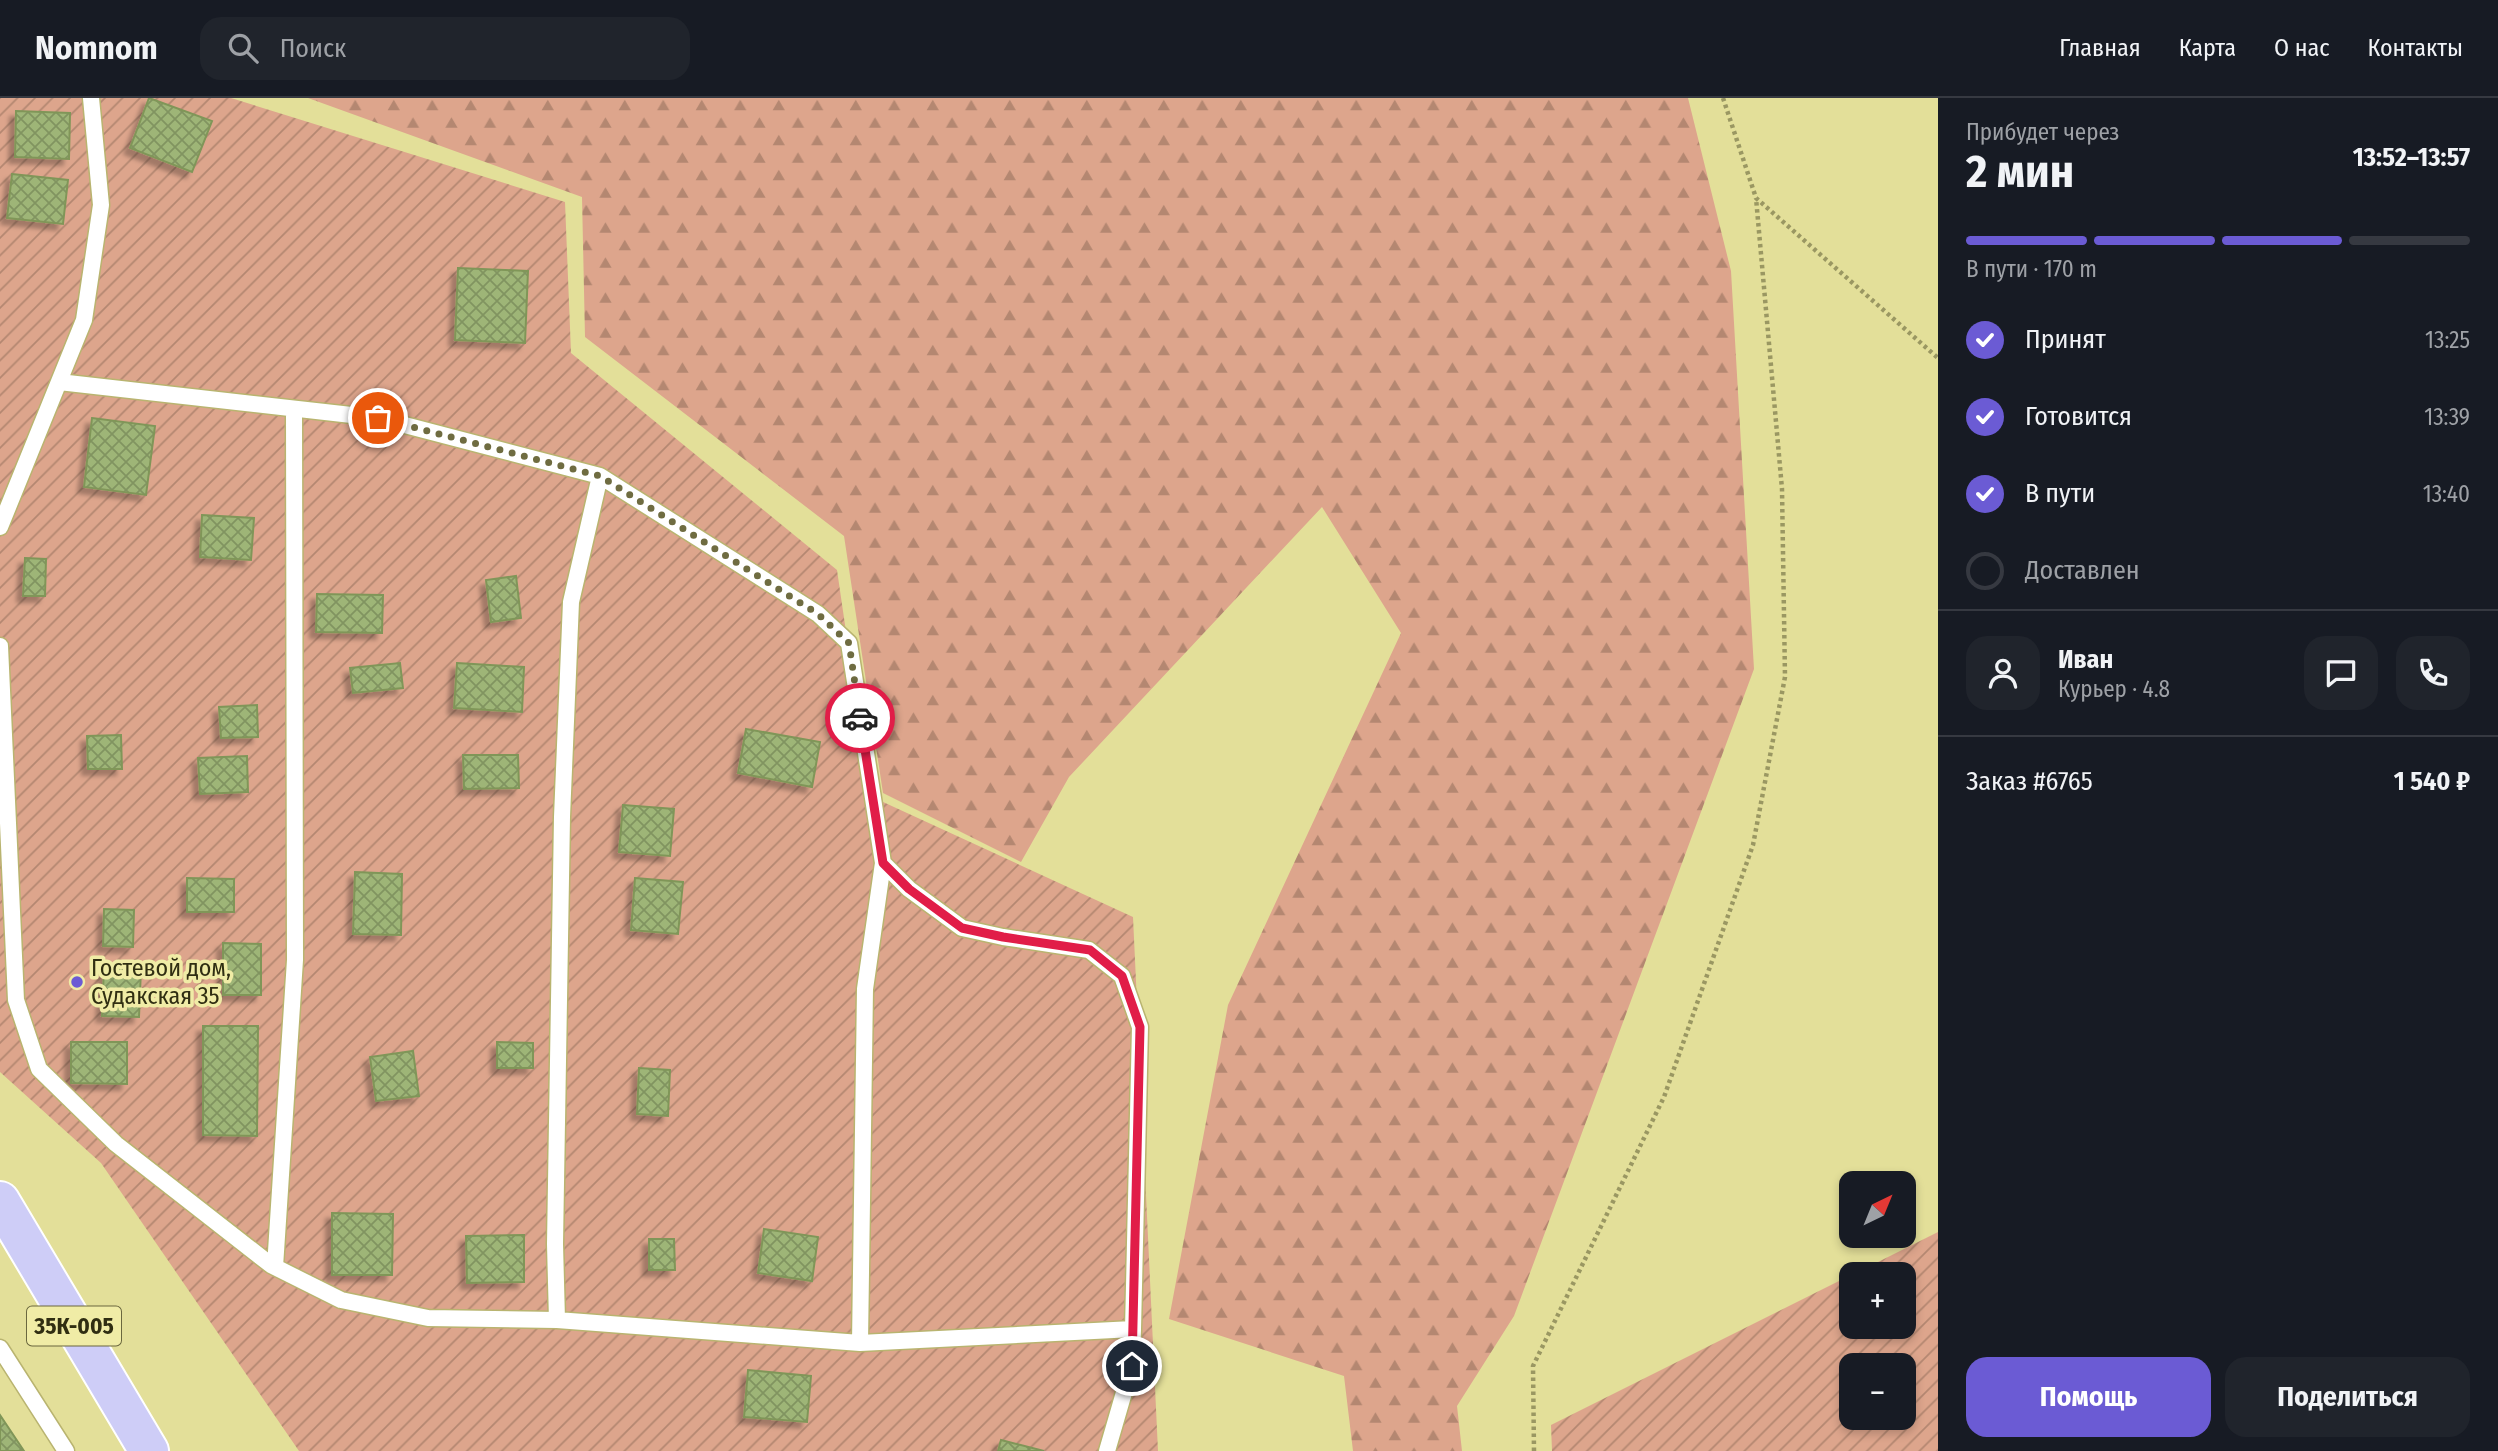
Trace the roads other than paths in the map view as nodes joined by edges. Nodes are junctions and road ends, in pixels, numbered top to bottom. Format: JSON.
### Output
{"nodes":[{"id":1,"x":91,"y":98,"type":"edge"},
{"id":2,"x":59,"y":382,"type":"junction"},
{"id":3,"x":295,"y":409,"type":"junction"},
{"id":4,"x":600,"y":476,"type":"junction"},
{"id":5,"x":0,"y":527,"type":"edge"},
{"id":6,"x":0,"y":646,"type":"edge"},
{"id":7,"x":883,"y":863,"type":"junction"},
{"id":8,"x":0,"y":1201,"type":"edge"},
{"id":9,"x":275,"y":1267,"type":"junction"},
{"id":10,"x":557,"y":1320,"type":"junction"},
{"id":11,"x":1133,"y":1329,"type":"junction"},
{"id":12,"x":860,"y":1343,"type":"junction"},
{"id":13,"x":0,"y":1348,"type":"edge"},
{"id":14,"x":66,"y":1451,"type":"edge"},
{"id":15,"x":149,"y":1451,"type":"edge"},
{"id":16,"x":1107,"y":1451,"type":"edge"}],
"edges":[{"from":1,"to":2,"type":"lane"},
{"from":2,"to":3,"type":"lane"},
{"from":2,"to":5,"type":"lane"},
{"from":3,"to":4,"type":"lane"},
{"from":3,"to":9,"type":"lane"},
{"from":4,"to":7,"type":"lane"},
{"from":4,"to":10,"type":"lane"},
{"from":6,"to":9,"type":"lane"},
{"from":7,"to":11,"type":"lane"},
{"from":7,"to":12,"type":"lane"},
{"from":8,"to":15,"type":"main road","number":"35К-005"},
{"from":9,"to":10,"type":"lane"},
{"from":10,"to":12,"type":"lane"},
{"from":11,"to":12,"type":"lane"},
{"from":11,"to":16,"type":"lane"},
{"from":13,"to":14,"type":"lane"}]}
